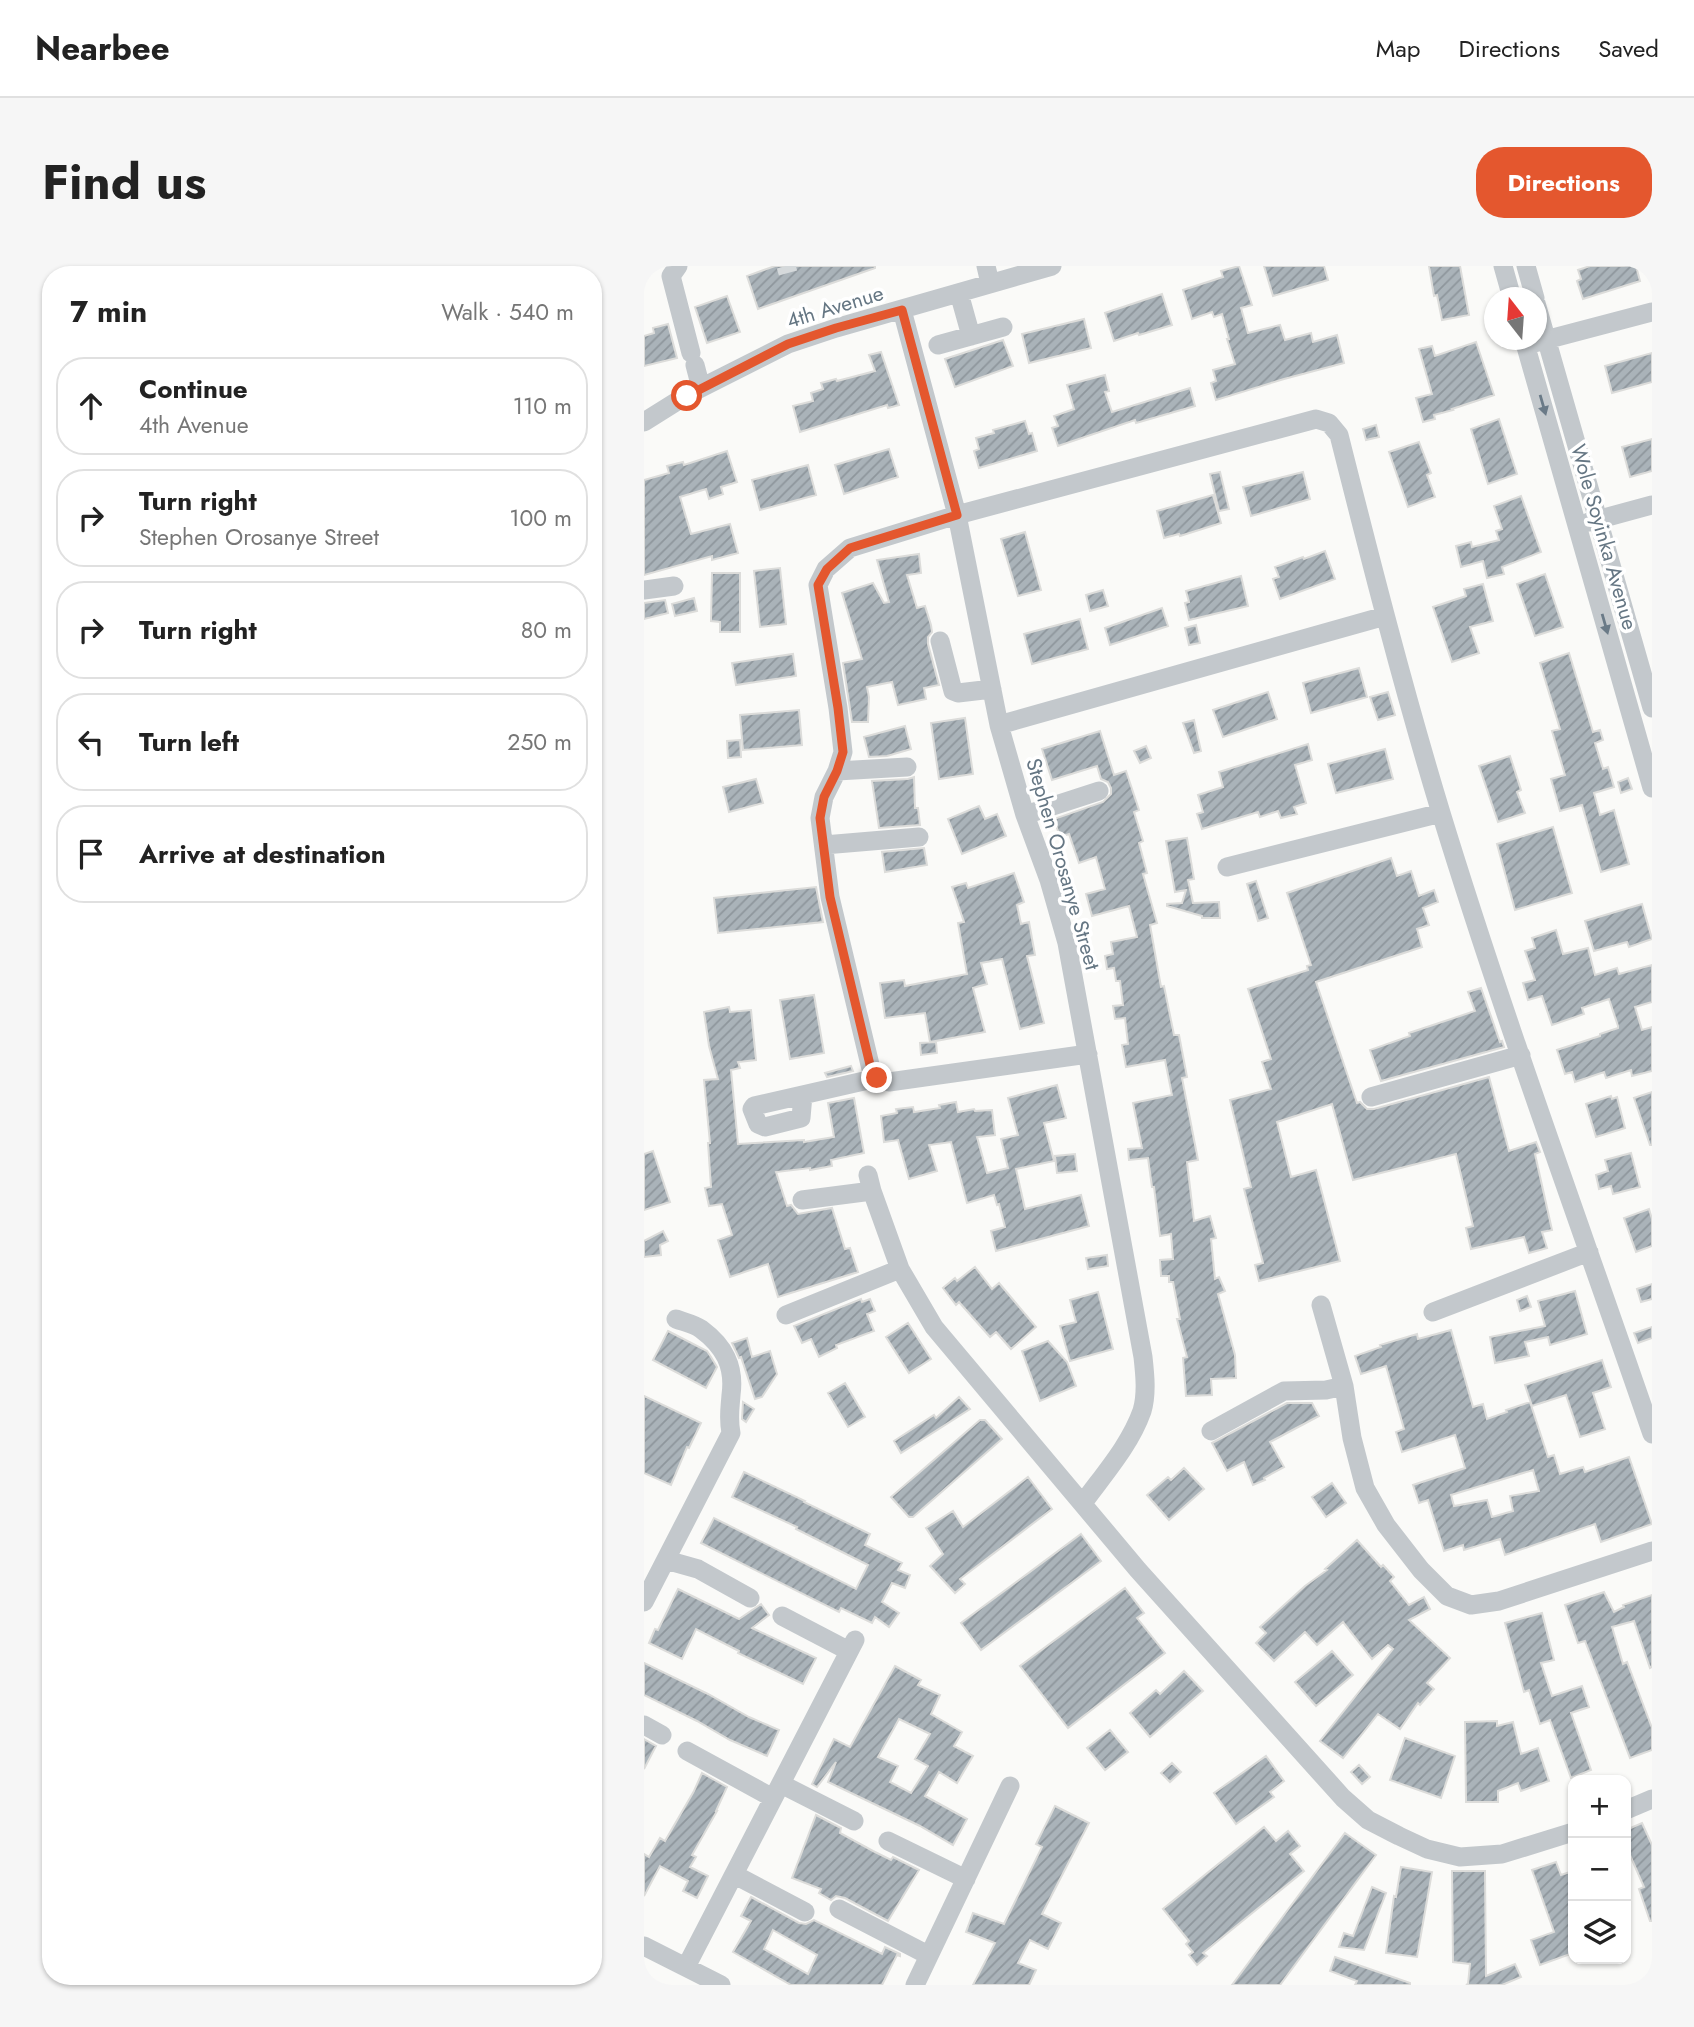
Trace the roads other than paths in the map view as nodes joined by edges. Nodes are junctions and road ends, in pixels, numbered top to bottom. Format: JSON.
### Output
{"nodes":[{"id":1,"x":678,"y":266,"type":"edge"},
{"id":2,"x":1052,"y":266,"type":"edge"},
{"id":3,"x":1503,"y":266,"type":"edge"},
{"id":4,"x":1526,"y":266,"type":"edge"},
{"id":5,"x":988,"y":275,"type":"edge"},
{"id":6,"x":1509,"y":287,"type":"edge"},
{"id":7,"x":1532,"y":287,"type":"edge"},
{"id":8,"x":959,"y":293,"type":"junction"},
{"id":9,"x":902,"y":310,"type":"junction"},
{"id":10,"x":1652,"y":312,"type":"edge"},
{"id":11,"x":1003,"y":327,"type":"dead end"},
{"id":12,"x":971,"y":336,"type":"junction"},
{"id":13,"x":1547,"y":339,"type":"joint"},
{"id":14,"x":938,"y":345,"type":"dead end"},
{"id":15,"x":1527,"y":350,"type":"edge"},
{"id":16,"x":701,"y":388,"type":"junction"},
{"id":17,"x":644,"y":422,"type":"edge"},
{"id":18,"x":1652,"y":505,"type":"edge"},
{"id":19,"x":957,"y":515,"type":"junction"},
{"id":20,"x":1599,"y":519,"type":"junction"},
{"id":21,"x":1577,"y":525,"type":"junction"},
{"id":22,"x":674,"y":586,"type":"dead end"},
{"id":23,"x":644,"y":590,"type":"edge"},
{"id":24,"x":1385,"y":616,"type":"junction"},
{"id":25,"x":940,"y":641,"type":"dead end"},
{"id":26,"x":992,"y":688,"type":"junction"},
{"id":27,"x":1652,"y":706,"type":"edge"},
{"id":28,"x":999,"y":725,"type":"junction"},
{"id":29,"x":907,"y":767,"type":"dead end"},
{"id":30,"x":837,"y":771,"type":"junction"},
{"id":31,"x":1652,"y":788,"type":"edge"},
{"id":32,"x":1099,"y":791,"type":"dead end"},
{"id":33,"x":1441,"y":813,"type":"junction"},
{"id":34,"x":1025,"y":815,"type":"junction"},
{"id":35,"x":919,"y":837,"type":"dead end"},
{"id":36,"x":824,"y":845,"type":"junction"},
{"id":37,"x":1227,"y":867,"type":"dead end"},
{"id":38,"x":1088,"y":1054,"type":"junction"},
{"id":39,"x":1521,"y":1055,"type":"junction"},
{"id":40,"x":877,"y":1078,"type":"junction"},
{"id":41,"x":803,"y":1095,"type":"dead end"},
{"id":42,"x":1371,"y":1097,"type":"dead end"},
{"id":43,"x":802,"y":1200,"type":"dead end"},
{"id":44,"x":1589,"y":1252,"type":"junction"},
{"id":45,"x":900,"y":1269,"type":"junction"},
{"id":46,"x":1321,"y":1305,"type":"dead end"},
{"id":47,"x":1433,"y":1311,"type":"dead end"},
{"id":48,"x":786,"y":1315,"type":"dead end"},
{"id":49,"x":676,"y":1318,"type":"dead end"},
{"id":50,"x":1344,"y":1386,"type":"junction"},
{"id":51,"x":1212,"y":1431,"type":"dead end"},
{"id":52,"x":1652,"y":1433,"type":"edge"},
{"id":53,"x":1083,"y":1503,"type":"junction"},
{"id":54,"x":1652,"y":1551,"type":"edge"},
{"id":55,"x":656,"y":1565,"type":"edge"},
{"id":56,"x":750,"y":1598,"type":"dead end"},
{"id":57,"x":644,"y":1602,"type":"edge"},
{"id":58,"x":782,"y":1616,"type":"dead end"},
{"id":59,"x":644,"y":1725,"type":"edge"},
{"id":60,"x":662,"y":1734,"type":"dead end"},
{"id":61,"x":687,"y":1751,"type":"dead end"},
{"id":62,"x":1010,"y":1786,"type":"dead end"},
{"id":63,"x":777,"y":1791,"type":"junction"},
{"id":64,"x":1652,"y":1799,"type":"edge"},
{"id":65,"x":1631,"y":1808,"type":"edge"},
{"id":66,"x":854,"y":1821,"type":"dead end"},
{"id":67,"x":1568,"y":1834,"type":"edge"},
{"id":68,"x":888,"y":1841,"type":"dead end"},
{"id":69,"x":734,"y":1875,"type":"junction"},
{"id":70,"x":966,"y":1880,"type":"junction"},
{"id":71,"x":839,"y":1909,"type":"dead end"},
{"id":72,"x":805,"y":1912,"type":"dead end"},
{"id":73,"x":644,"y":1945,"type":"edge"},
{"id":74,"x":928,"y":1955,"type":"junction"},
{"id":75,"x":686,"y":1967,"type":"junction"},
{"id":76,"x":721,"y":1985,"type":"edge"},
{"id":77,"x":915,"y":1985,"type":"edge"}],
"edges":[{"from":1,"to":16,"type":"street"},
{"from":2,"to":5,"type":"street","name":"4th Avenue"},
{"from":3,"to":6,"type":"street"},
{"from":4,"to":7,"type":"street"},
{"from":5,"to":8,"type":"street","name":"4th Avenue"},
{"from":8,"to":9,"type":"street","name":"4th Avenue"},
{"from":8,"to":12,"type":"street"},
{"from":9,"to":16,"type":"street","name":"4th Avenue"},
{"from":9,"to":19,"type":"street","name":"Stephen Orosanye Street"},
{"from":10,"to":13,"type":"street"},
{"from":11,"to":12,"type":"street"},
{"from":12,"to":14,"type":"street"},
{"from":13,"to":20,"type":"street","name":"Wole Soyinka Avenue"},
{"from":15,"to":21,"type":"street","name":"Wole Soyinka Avenue","one_way":true},
{"from":16,"to":17,"type":"street","name":"4th Avenue"},
{"from":18,"to":20,"type":"street"},
{"from":19,"to":24,"type":"street"},
{"from":19,"to":26,"type":"street","name":"Stephen Orosanye Street"},
{"from":19,"to":30,"type":"street"},
{"from":20,"to":21,"type":"street"},
{"from":20,"to":27,"type":"street","name":"Wole Soyinka Avenue"},
{"from":21,"to":31,"type":"street","name":"Wole Soyinka Avenue","one_way":true},
{"from":22,"to":23,"type":"street"},
{"from":24,"to":28,"type":"street"},
{"from":24,"to":33,"type":"street"},
{"from":25,"to":26,"type":"street"},
{"from":26,"to":28,"type":"street","name":"Stephen Orosanye Street"},
{"from":28,"to":34,"type":"street","name":"Stephen Orosanye Street"},
{"from":29,"to":30,"type":"street"},
{"from":30,"to":36,"type":"street"},
{"from":32,"to":34,"type":"street"},
{"from":33,"to":37,"type":"street"},
{"from":33,"to":39,"type":"street"},
{"from":34,"to":38,"type":"street","name":"Stephen Orosanye Street"},
{"from":35,"to":36,"type":"street"},
{"from":36,"to":40,"type":"street"},
{"from":38,"to":40,"type":"street"},
{"from":38,"to":53,"type":"street","name":"Stephen Orosanye Street"},
{"from":39,"to":42,"type":"street"},
{"from":39,"to":44,"type":"street"},
{"from":40,"to":41,"type":"street"},
{"from":43,"to":45,"type":"street"},
{"from":44,"to":47,"type":"street"},
{"from":44,"to":52,"type":"street"},
{"from":45,"to":48,"type":"street"},
{"from":45,"to":53,"type":"street"},
{"from":46,"to":50,"type":"street"},
{"from":49,"to":55,"type":"street"},
{"from":50,"to":51,"type":"street"},
{"from":50,"to":54,"type":"street"},
{"from":53,"to":67,"type":"street"},
{"from":55,"to":56,"type":"street"},
{"from":55,"to":57,"type":"street"},
{"from":58,"to":63,"type":"street"},
{"from":59,"to":60,"type":"street"},
{"from":61,"to":63,"type":"street"},
{"from":62,"to":70,"type":"street"},
{"from":63,"to":66,"type":"street"},
{"from":63,"to":69,"type":"street"},
{"from":64,"to":65,"type":"street"},
{"from":68,"to":70,"type":"street"},
{"from":69,"to":72,"type":"street"},
{"from":69,"to":75,"type":"street"},
{"from":70,"to":74,"type":"street"},
{"from":71,"to":74,"type":"street"},
{"from":73,"to":75,"type":"street"},
{"from":74,"to":77,"type":"street"},
{"from":75,"to":76,"type":"street"}]}
